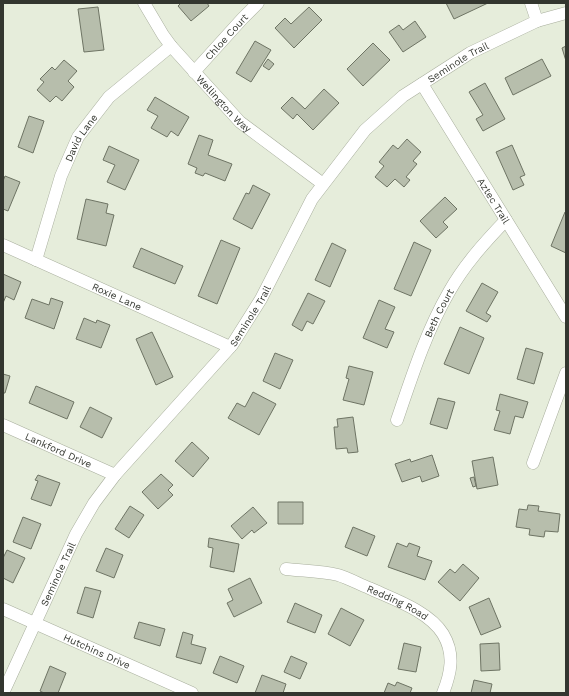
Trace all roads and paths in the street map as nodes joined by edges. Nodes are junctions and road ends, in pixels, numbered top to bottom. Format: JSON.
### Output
{"nodes":[{"id":1,"x":144,"y":3,"type":"edge"},
{"id":2,"x":258,"y":3,"type":"edge"},
{"id":3,"x":530,"y":3,"type":"edge"},
{"id":4,"x":566,"y":13,"type":"edge"},
{"id":5,"x":537,"y":21,"type":"junction"},
{"id":6,"x":171,"y":46,"type":"junction"},
{"id":7,"x":194,"y":72,"type":"junction"},
{"id":8,"x":422,"y":84,"type":"junction"},
{"id":9,"x":323,"y":184,"type":"junction"},
{"id":10,"x":506,"y":220,"type":"junction"},
{"id":11,"x":3,"y":245,"type":"edge"},
{"id":12,"x":36,"y":260,"type":"junction"},
{"id":13,"x":566,"y":317,"type":"edge"},
{"id":14,"x":230,"y":347,"type":"junction"},
{"id":15,"x":566,"y":373,"type":"edge"},
{"id":16,"x":397,"y":420,"type":"dead end"},
{"id":17,"x":3,"y":425,"type":"edge"},
{"id":18,"x":533,"y":463,"type":"dead end"},
{"id":19,"x":114,"y":475,"type":"junction"},
{"id":20,"x":286,"y":569,"type":"dead end"},
{"id":21,"x":3,"y":609,"type":"edge"},
{"id":22,"x":35,"y":623,"type":"junction"},
{"id":23,"x":3,"y":693,"type":"edge"},
{"id":24,"x":192,"y":693,"type":"edge"},
{"id":25,"x":443,"y":693,"type":"edge"}],
"edges":[{"from":1,"to":6,"type":"street","name":"Wellington Way"},
{"from":2,"to":7,"type":"street","name":"Chloe Court"},
{"from":3,"to":5,"type":"street"},
{"from":4,"to":5,"type":"street","name":"Seminole Trail"},
{"from":5,"to":8,"type":"street","name":"Seminole Trail"},
{"from":6,"to":7,"type":"street","name":"Wellington Way"},
{"from":6,"to":12,"type":"street","name":"David Lane"},
{"from":7,"to":9,"type":"street","name":"Wellington Way"},
{"from":8,"to":9,"type":"street","name":"Seminole Trail"},
{"from":8,"to":10,"type":"street","name":"Aztec Trail"},
{"from":9,"to":14,"type":"street","name":"Seminole Trail"},
{"from":10,"to":13,"type":"street","name":"Aztec Trail"},
{"from":10,"to":16,"type":"street","name":"Beth Court"},
{"from":11,"to":12,"type":"street","name":"Roxie Lane"},
{"from":12,"to":14,"type":"street","name":"Roxie Lane"},
{"from":14,"to":19,"type":"street","name":"Seminole Trail"},
{"from":15,"to":18,"type":"street"},
{"from":17,"to":19,"type":"street","name":"Lankford Drive"},
{"from":19,"to":22,"type":"street","name":"Seminole Trail"},
{"from":20,"to":25,"type":"street","name":"Redding Road"},
{"from":21,"to":22,"type":"street","name":"Hutchins Drive"},
{"from":22,"to":23,"type":"street","name":"Seminole Trail"},
{"from":22,"to":24,"type":"street","name":"Hutchins Drive"}]}
